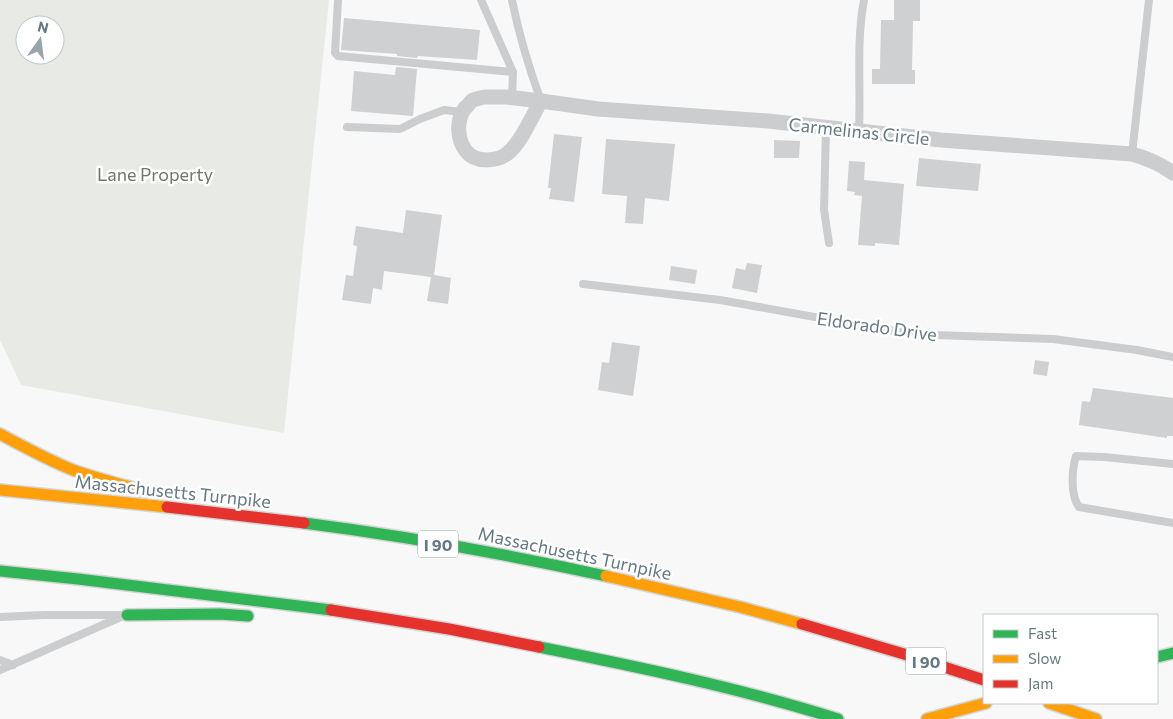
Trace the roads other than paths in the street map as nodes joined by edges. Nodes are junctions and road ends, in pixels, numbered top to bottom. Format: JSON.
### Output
{"nodes":[{"id":1,"x":338,"y":0,"type":"edge"},
{"id":2,"x":481,"y":0,"type":"edge"},
{"id":3,"x":512,"y":0,"type":"edge"},
{"id":4,"x":864,"y":0,"type":"edge"},
{"id":5,"x":1149,"y":0,"type":"edge"},
{"id":6,"x":513,"y":72,"type":"junction"},
{"id":7,"x":512,"y":98,"type":"junction"},
{"id":8,"x":541,"y":101,"type":"junction"},
{"id":9,"x":462,"y":112,"type":"junction"},
{"id":10,"x":347,"y":127,"type":"dead end"},
{"id":11,"x":826,"y":127,"type":"junction"},
{"id":12,"x":859,"y":130,"type":"junction"},
{"id":13,"x":1132,"y":154,"type":"junction"},
{"id":14,"x":1173,"y":173,"type":"edge"},
{"id":15,"x":829,"y":243,"type":"dead end"},
{"id":16,"x":583,"y":284,"type":"dead end"},
{"id":17,"x":1173,"y":357,"type":"edge"},
{"id":18,"x":0,"y":434,"type":"edge"},
{"id":19,"x":1173,"y":464,"type":"edge"},
{"id":20,"x":0,"y":490,"type":"edge"},
{"id":21,"x":252,"y":516,"type":"junction"},
{"id":22,"x":1173,"y":523,"type":"edge"},
{"id":23,"x":0,"y":571,"type":"edge"},
{"id":24,"x":127,"y":615,"type":"junction"},
{"id":25,"x":256,"y":616,"type":"dead end"},
{"id":26,"x":0,"y":617,"type":"edge"},
{"id":27,"x":351,"y":624,"type":"dead end"},
{"id":28,"x":482,"y":635,"type":"junction"},
{"id":29,"x":1173,"y":653,"type":"edge"},
{"id":30,"x":1158,"y":657,"type":"edge"},
{"id":31,"x":0,"y":660,"type":"edge"},
{"id":32,"x":12,"y":665,"type":"junction"},
{"id":33,"x":0,"y":670,"type":"edge"},
{"id":34,"x":983,"y":680,"type":"edge"},
{"id":35,"x":983,"y":704,"type":"edge"},
{"id":36,"x":1052,"y":704,"type":"edge"},
{"id":37,"x":838,"y":719,"type":"edge"},
{"id":38,"x":928,"y":719,"type":"edge"},
{"id":39,"x":1096,"y":719,"type":"edge"}],
"edges":[{"from":1,"to":6,"type":"lane"},
{"from":2,"to":6,"type":"lane"},
{"from":3,"to":8,"type":"lane"},
{"from":4,"to":12,"type":"lane"},
{"from":5,"to":13,"type":"lane"},
{"from":6,"to":7,"type":"lane"},
{"from":7,"to":8,"type":"street","name":"Carmelinas Circle"},
{"from":7,"to":9,"type":"street","name":"Carmelinas Circle"},
{"from":8,"to":9,"type":"street"},
{"from":8,"to":11,"type":"street","name":"Carmelinas Circle"},
{"from":9,"to":10,"type":"lane"},
{"from":11,"to":12,"type":"street","name":"Carmelinas Circle"},
{"from":11,"to":15,"type":"lane"},
{"from":12,"to":13,"type":"street","name":"Carmelinas Circle"},
{"from":13,"to":14,"type":"street","name":"Carmelinas Circle"},
{"from":16,"to":17,"type":"lane","name":"Eldorado Drive"},
{"from":18,"to":21,"type":"main road"},
{"from":19,"to":22,"type":"lane"},
{"from":20,"to":21,"type":"main road","name":"Massachusetts Turnpike","number":"I 90"},
{"from":21,"to":34,"type":"main road","name":"Massachusetts Turnpike","number":"I 90"},
{"from":23,"to":28,"type":"main road"},
{"from":24,"to":25,"type":"main road"},
{"from":24,"to":26,"type":"lane"},
{"from":24,"to":32,"type":"lane"},
{"from":27,"to":28,"type":"main road"},
{"from":28,"to":37,"type":"main road"},
{"from":29,"to":30,"type":"main road"},
{"from":31,"to":32,"type":"lane"},
{"from":32,"to":33,"type":"lane"},
{"from":35,"to":38,"type":"main road"},
{"from":36,"to":39,"type":"main road"}]}
